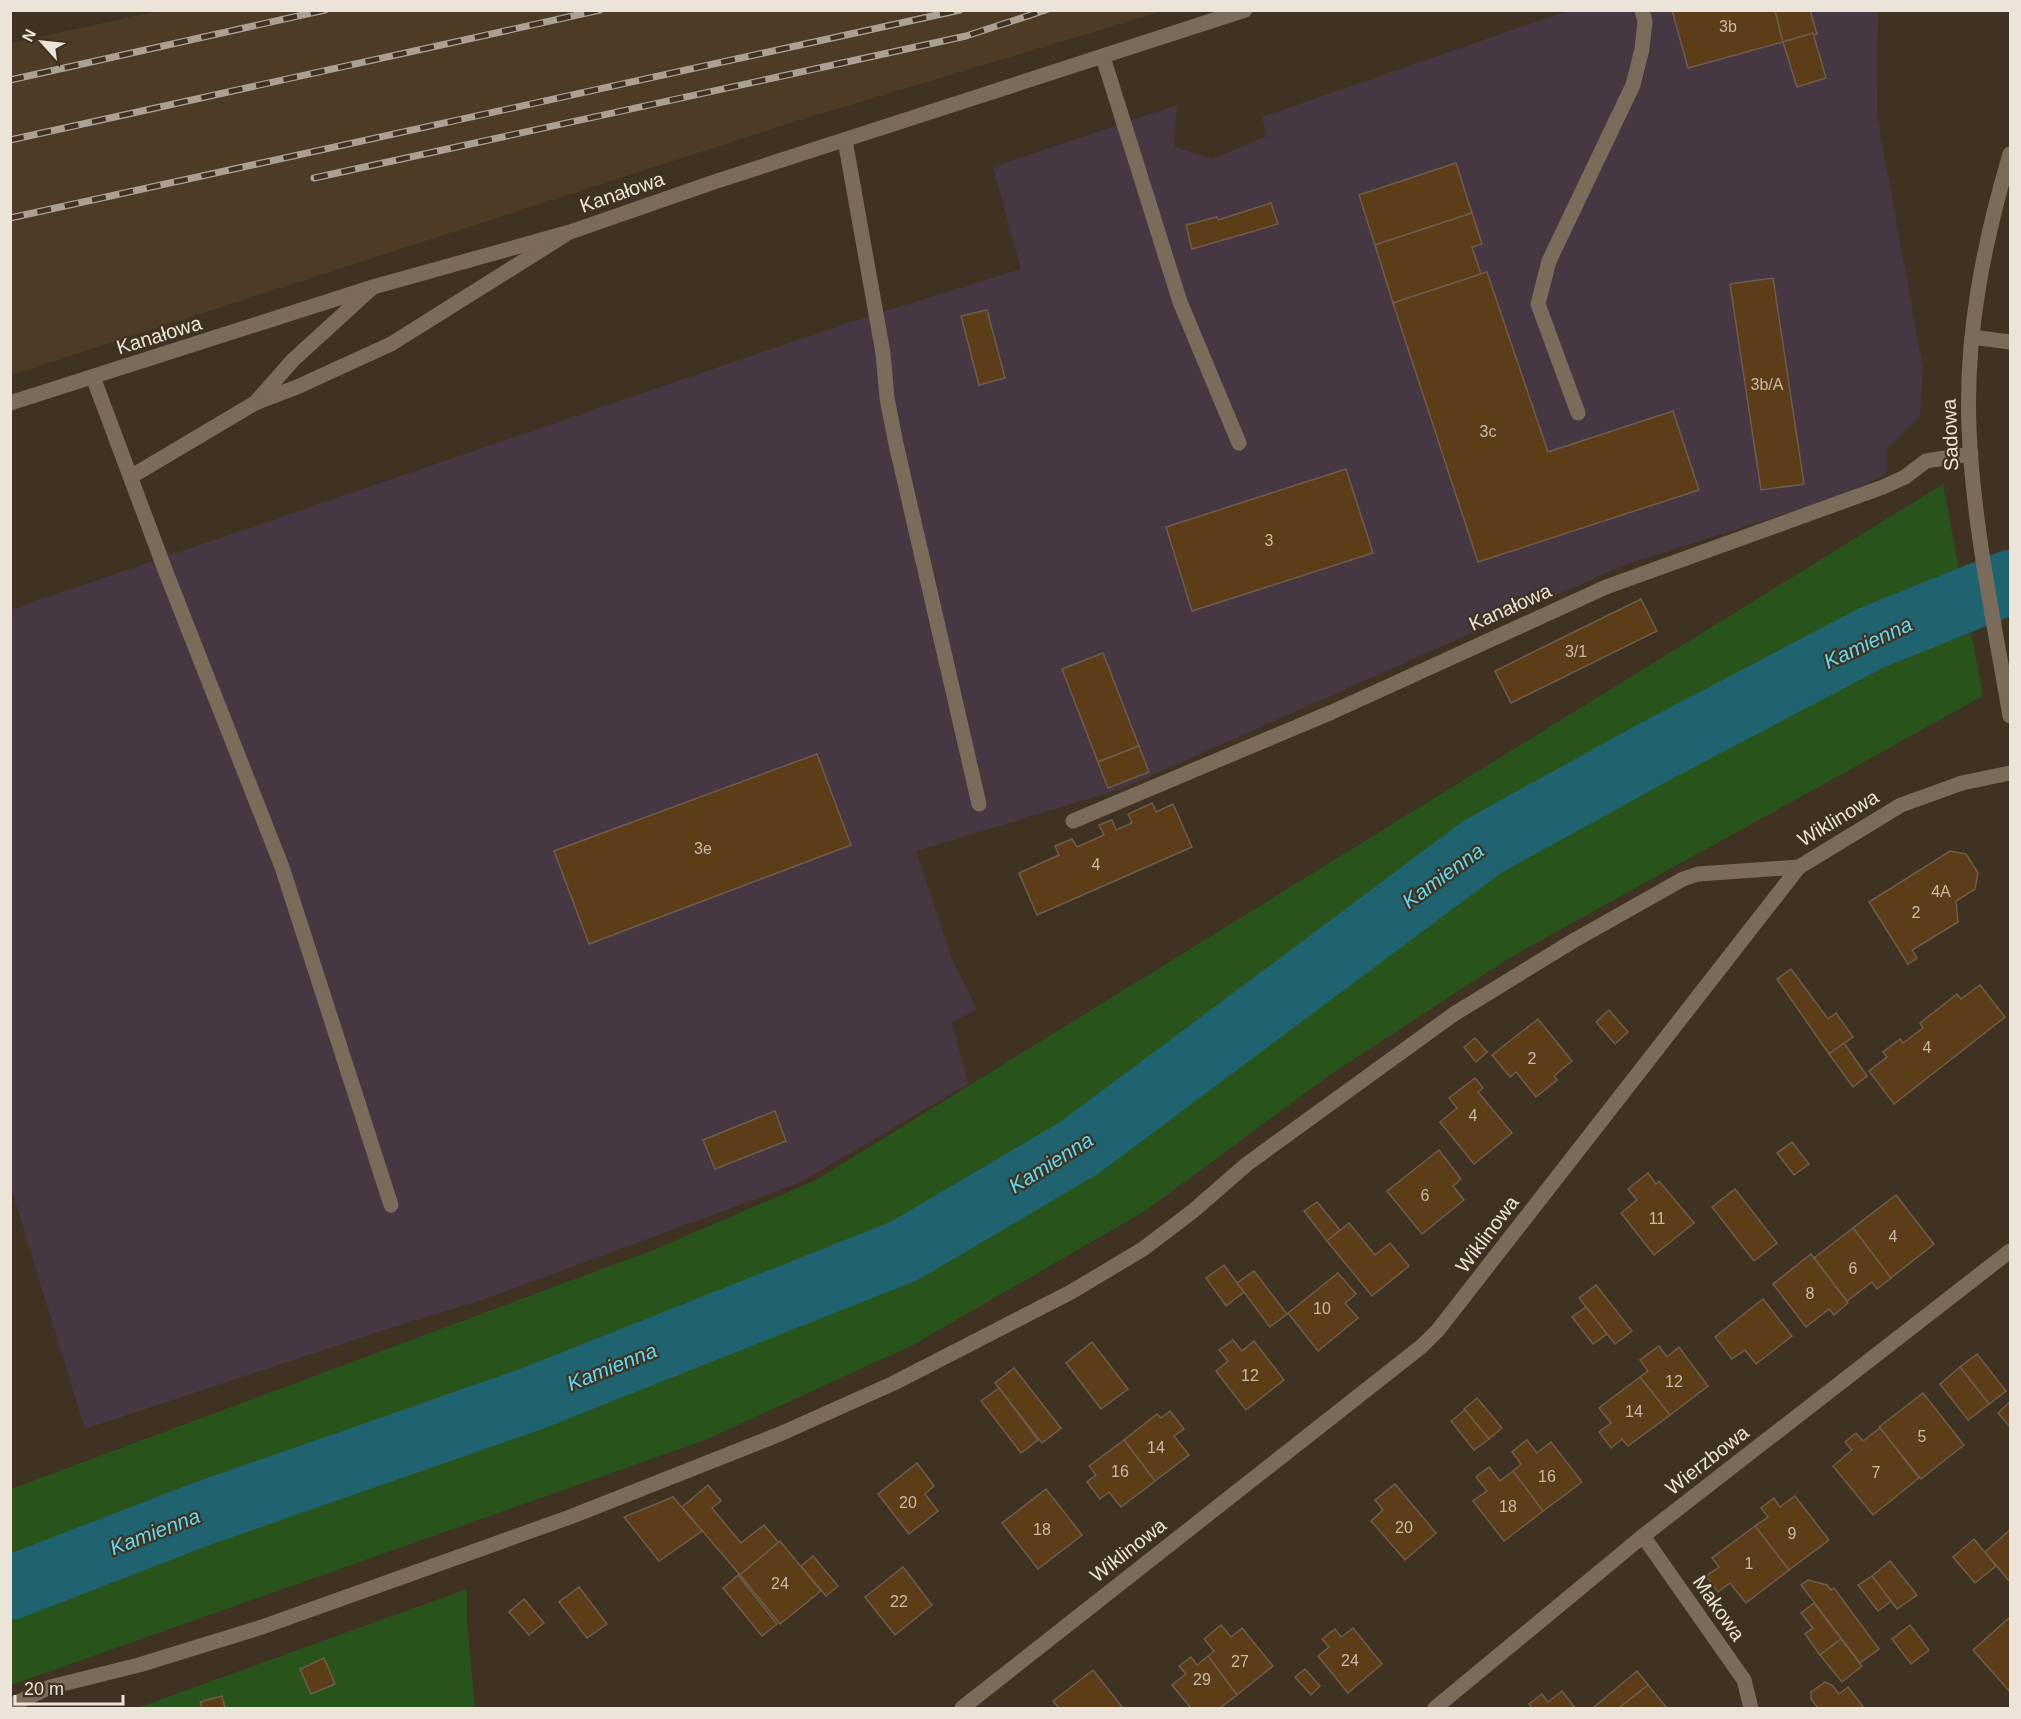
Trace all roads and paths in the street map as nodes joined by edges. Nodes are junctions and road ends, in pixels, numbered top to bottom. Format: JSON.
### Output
{"nodes":[{"id":1,"x":1245,"y":10,"type":"edge"},
{"id":2,"x":1642,"y":10,"type":"edge"},
{"id":3,"x":1103,"y":57,"type":"junction"},
{"id":4,"x":845,"y":140,"type":"junction"},
{"id":5,"x":2010,"y":154,"type":"edge"},
{"id":6,"x":570,"y":232,"type":"junction"},
{"id":7,"x":373,"y":287,"type":"junction"},
{"id":8,"x":1972,"y":337,"type":"junction"},
{"id":9,"x":2010,"y":342,"type":"edge"},
{"id":10,"x":93,"y":377,"type":"junction"},
{"id":11,"x":10,"y":403,"type":"edge"},
{"id":12,"x":255,"y":403,"type":"junction"},
{"id":13,"x":1578,"y":413,"type":"dead end"},
{"id":14,"x":1239,"y":443,"type":"dead end"},
{"id":15,"x":1971,"y":461,"type":"junction"},
{"id":16,"x":132,"y":476,"type":"junction"},
{"id":17,"x":2010,"y":716,"type":"edge"},
{"id":18,"x":2010,"y":773,"type":"edge"},
{"id":19,"x":979,"y":804,"type":"dead end"},
{"id":20,"x":1073,"y":821,"type":"dead end"},
{"id":21,"x":1799,"y":867,"type":"junction"},
{"id":22,"x":391,"y":1205,"type":"dead end"},
{"id":23,"x":2010,"y":1251,"type":"edge"},
{"id":24,"x":1643,"y":1536,"type":"junction"},
{"id":25,"x":10,"y":1706,"type":"edge"},
{"id":26,"x":962,"y":1708,"type":"edge"},
{"id":27,"x":1435,"y":1708,"type":"edge"},
{"id":28,"x":1751,"y":1708,"type":"edge"}],
"edges":[{"from":1,"to":3,"type":"street","name":"Kanałowa"},
{"from":2,"to":13,"type":"street"},
{"from":3,"to":4,"type":"street","name":"Kanałowa"},
{"from":3,"to":14,"type":"street"},
{"from":4,"to":6,"type":"street","name":"Kanałowa"},
{"from":4,"to":19,"type":"street"},
{"from":5,"to":8,"type":"street","name":"Sadowa"},
{"from":6,"to":7,"type":"street","name":"Kanałowa"},
{"from":6,"to":12,"type":"street"},
{"from":7,"to":10,"type":"street","name":"Kanałowa"},
{"from":7,"to":12,"type":"street"},
{"from":8,"to":9,"type":"street"},
{"from":8,"to":15,"type":"street","name":"Sadowa"},
{"from":10,"to":11,"type":"street","name":"Kanałowa"},
{"from":10,"to":16,"type":"street"},
{"from":12,"to":16,"type":"street"},
{"from":15,"to":17,"type":"street","name":"Sadowa"},
{"from":15,"to":20,"type":"street","name":"Kanałowa"},
{"from":16,"to":22,"type":"street"},
{"from":18,"to":21,"type":"street","name":"Wiklinowa"},
{"from":21,"to":25,"type":"street"},
{"from":21,"to":26,"type":"street","name":"Wiklinowa"},
{"from":23,"to":24,"type":"street","name":"Wierzbowa"},
{"from":24,"to":27,"type":"street","name":"Wierzbowa"},
{"from":24,"to":28,"type":"street","name":"Makowa"}]}
